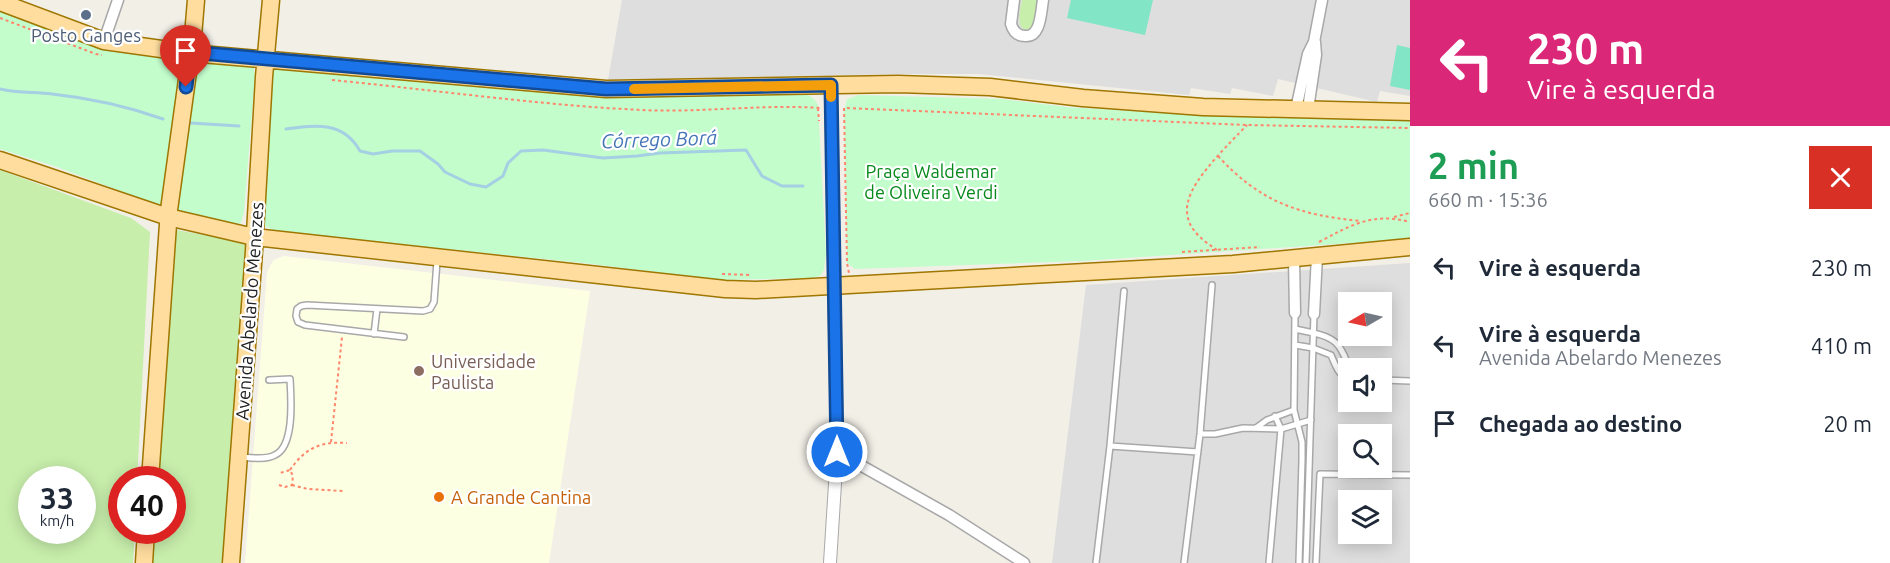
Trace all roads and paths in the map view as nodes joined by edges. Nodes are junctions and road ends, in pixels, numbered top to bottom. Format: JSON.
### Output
{"nodes":[{"id":1,"x":118,"y":0,"type":"edge"},
{"id":2,"x":196,"y":0,"type":"edge"},
{"id":3,"x":271,"y":0,"type":"edge"},
{"id":4,"x":1014,"y":0,"type":"edge"},
{"id":5,"x":1043,"y":0,"type":"edge"},
{"id":6,"x":1322,"y":0,"type":"edge"},
{"id":7,"x":0,"y":2,"type":"edge"},
{"id":8,"x":0,"y":18,"type":"edge"},
{"id":9,"x":106,"y":48,"type":"junction"},
{"id":10,"x":190,"y":52,"type":"junction"},
{"id":11,"x":267,"y":59,"type":"junction"},
{"id":12,"x":831,"y":85,"type":"junction"},
{"id":13,"x":818,"y":108,"type":"dead end"},
{"id":14,"x":1302,"y":109,"type":"junction"},
{"id":15,"x":1410,"y":112,"type":"edge"},
{"id":16,"x":1247,"y":125,"type":"junction"},
{"id":17,"x":1410,"y":128,"type":"edge"},
{"id":18,"x":820,"y":129,"type":"dead end"},
{"id":19,"x":1218,"y":156,"type":"junction"},
{"id":20,"x":0,"y":160,"type":"edge"},
{"id":21,"x":1410,"y":213,"type":"edge"},
{"id":22,"x":168,"y":217,"type":"junction"},
{"id":23,"x":1391,"y":218,"type":"junction"},
{"id":24,"x":1360,"y":222,"type":"junction"},
{"id":25,"x":1410,"y":222,"type":"edge"},
{"id":26,"x":254,"y":237,"type":"junction"},
{"id":27,"x":1410,"y":247,"type":"edge"},
{"id":28,"x":1217,"y":250,"type":"dead end"},
{"id":29,"x":1316,"y":250,"type":"junction"},
{"id":30,"x":437,"y":256,"type":"junction"},
{"id":31,"x":1294,"y":259,"type":"junction"},
{"id":32,"x":722,"y":274,"type":"dead end"},
{"id":33,"x":850,"y":274,"type":"dead end"},
{"id":34,"x":755,"y":275,"type":"dead end"},
{"id":35,"x":835,"y":285,"type":"junction"},
{"id":36,"x":1212,"y":285,"type":"dead end"},
{"id":37,"x":1124,"y":291,"type":"dead end"},
{"id":38,"x":1296,"y":297,"type":"junction"},
{"id":39,"x":1315,"y":298,"type":"junction"},
{"id":40,"x":377,"y":309,"type":"junction"},
{"id":41,"x":1295,"y":313,"type":"joint"},
{"id":42,"x":1314,"y":314,"type":"joint"},
{"id":43,"x":1295,"y":329,"type":"junction"},
{"id":44,"x":343,"y":330,"type":"junction"},
{"id":45,"x":1313,"y":333,"type":"junction"},
{"id":46,"x":374,"y":334,"type":"junction"},
{"id":47,"x":404,"y":337,"type":"dead end"},
{"id":48,"x":1334,"y":341,"type":"junction"},
{"id":49,"x":1295,"y":345,"type":"junction"},
{"id":50,"x":1313,"y":348,"type":"junction"},
{"id":51,"x":1331,"y":355,"type":"junction"},
{"id":52,"x":1345,"y":358,"type":"edge"},
{"id":53,"x":1338,"y":369,"type":"edge"},
{"id":54,"x":269,"y":380,"type":"dead end"},
{"id":55,"x":1392,"y":380,"type":"edge"},
{"id":56,"x":1410,"y":381,"type":"edge"},
{"id":57,"x":1294,"y":410,"type":"junction"},
{"id":58,"x":1275,"y":416,"type":"junction"},
{"id":59,"x":1311,"y":420,"type":"junction"},
{"id":60,"x":1297,"y":423,"type":"junction"},
{"id":61,"x":1256,"y":428,"type":"junction"},
{"id":62,"x":1281,"y":429,"type":"junction"},
{"id":63,"x":1200,"y":434,"type":"junction"},
{"id":64,"x":331,"y":442,"type":"junction"},
{"id":65,"x":347,"y":443,"type":"dead end"},
{"id":66,"x":1110,"y":446,"type":"junction"},
{"id":67,"x":837,"y":452,"type":"junction"},
{"id":68,"x":1198,"y":452,"type":"junction"},
{"id":69,"x":238,"y":456,"type":"junction"},
{"id":70,"x":151,"y":466,"type":"edge"},
{"id":71,"x":290,"y":470,"type":"junction"},
{"id":72,"x":280,"y":473,"type":"dead end"},
{"id":73,"x":1410,"y":475,"type":"edge"},
{"id":74,"x":279,"y":485,"type":"dead end"},
{"id":75,"x":292,"y":485,"type":"junction"},
{"id":76,"x":343,"y":491,"type":"dead end"},
{"id":77,"x":145,"y":544,"type":"edge"},
{"id":78,"x":144,"y":563,"type":"edge"},
{"id":79,"x":231,"y":563,"type":"edge"},
{"id":80,"x":830,"y":563,"type":"edge"},
{"id":81,"x":1024,"y":563,"type":"edge"},
{"id":82,"x":1096,"y":563,"type":"edge"},
{"id":83,"x":1184,"y":563,"type":"edge"},
{"id":84,"x":1269,"y":563,"type":"edge"},
{"id":85,"x":1299,"y":563,"type":"edge"},
{"id":86,"x":1306,"y":563,"type":"edge"},
{"id":87,"x":1316,"y":563,"type":"edge"}],
"edges":[{"from":1,"to":9,"type":"street"},
{"from":2,"to":10,"type":"main road"},
{"from":3,"to":11,"type":"main road","name":"Avenida Abelardo Menezes"},
{"from":4,"to":5,"type":"street"},
{"from":6,"to":14,"type":"street"},
{"from":7,"to":9,"type":"main road"},
{"from":8,"to":9,"type":"path"},
{"from":9,"to":10,"type":"main road"},
{"from":10,"to":11,"type":"main road"},
{"from":10,"to":22,"type":"main road"},
{"from":11,"to":12,"type":"main road"},
{"from":11,"to":26,"type":"main road","name":"Avenida Abelardo Menezes"},
{"from":12,"to":14,"type":"main road"},
{"from":12,"to":35,"type":"street"},
{"from":13,"to":18,"type":"path"},
{"from":14,"to":15,"type":"main road"},
{"from":16,"to":17,"type":"path"},
{"from":16,"to":19,"type":"path"},
{"from":16,"to":33,"type":"path"},
{"from":19,"to":24,"type":"path"},
{"from":19,"to":28,"type":"path"},
{"from":20,"to":22,"type":"main road"},
{"from":21,"to":23,"type":"path"},
{"from":22,"to":26,"type":"main road"},
{"from":22,"to":70,"type":"main road"},
{"from":23,"to":24,"type":"path"},
{"from":23,"to":25,"type":"path"},
{"from":24,"to":29,"type":"path"},
{"from":26,"to":30,"type":"main road"},
{"from":26,"to":69,"type":"main road","name":"Avenida Abelardo Menezes"},
{"from":27,"to":29,"type":"main road"},
{"from":29,"to":31,"type":"main road"},
{"from":29,"to":39,"type":"street"},
{"from":30,"to":35,"type":"main road"},
{"from":30,"to":40,"type":"lane"},
{"from":31,"to":35,"type":"main road"},
{"from":31,"to":38,"type":"street"},
{"from":32,"to":34,"type":"path"},
{"from":35,"to":67,"type":"street"},
{"from":36,"to":63,"type":"lane"},
{"from":37,"to":66,"type":"lane"},
{"from":38,"to":39,"type":"street"},
{"from":38,"to":41,"type":"street"},
{"from":39,"to":42,"type":"street"},
{"from":40,"to":44,"type":"lane"},
{"from":40,"to":46,"type":"lane"},
{"from":41,"to":43,"type":"lane"},
{"from":42,"to":45,"type":"lane"},
{"from":43,"to":45,"type":"lane"},
{"from":43,"to":49,"type":"lane"},
{"from":44,"to":46,"type":"lane"},
{"from":44,"to":64,"type":"path"},
{"from":45,"to":48,"type":"lane"},
{"from":45,"to":50,"type":"lane"},
{"from":46,"to":47,"type":"lane"},
{"from":48,"to":51,"type":"lane"},
{"from":48,"to":52,"type":"lane"},
{"from":49,"to":50,"type":"lane"},
{"from":49,"to":57,"type":"lane"},
{"from":50,"to":51,"type":"lane"},
{"from":50,"to":59,"type":"lane"},
{"from":51,"to":53,"type":"lane"},
{"from":54,"to":69,"type":"lane"},
{"from":55,"to":56,"type":"lane"},
{"from":57,"to":58,"type":"lane"},
{"from":57,"to":60,"type":"lane"},
{"from":58,"to":61,"type":"lane"},
{"from":58,"to":62,"type":"lane"},
{"from":59,"to":60,"type":"lane"},
{"from":59,"to":86,"type":"lane"},
{"from":60,"to":62,"type":"lane"},
{"from":60,"to":85,"type":"lane"},
{"from":61,"to":62,"type":"lane"},
{"from":61,"to":63,"type":"lane"},
{"from":62,"to":84,"type":"lane"},
{"from":63,"to":68,"type":"lane"},
{"from":64,"to":65,"type":"path"},
{"from":64,"to":71,"type":"path"},
{"from":66,"to":68,"type":"lane"},
{"from":66,"to":82,"type":"lane"},
{"from":67,"to":80,"type":"street"},
{"from":67,"to":81,"type":"street"},
{"from":68,"to":83,"type":"lane"},
{"from":69,"to":79,"type":"main road","name":"Avenida Abelardo Menezes"},
{"from":71,"to":72,"type":"path"},
{"from":71,"to":75,"type":"path"},
{"from":73,"to":87,"type":"lane"},
{"from":74,"to":75,"type":"path"},
{"from":75,"to":76,"type":"path"},
{"from":77,"to":78,"type":"main road"}]}
